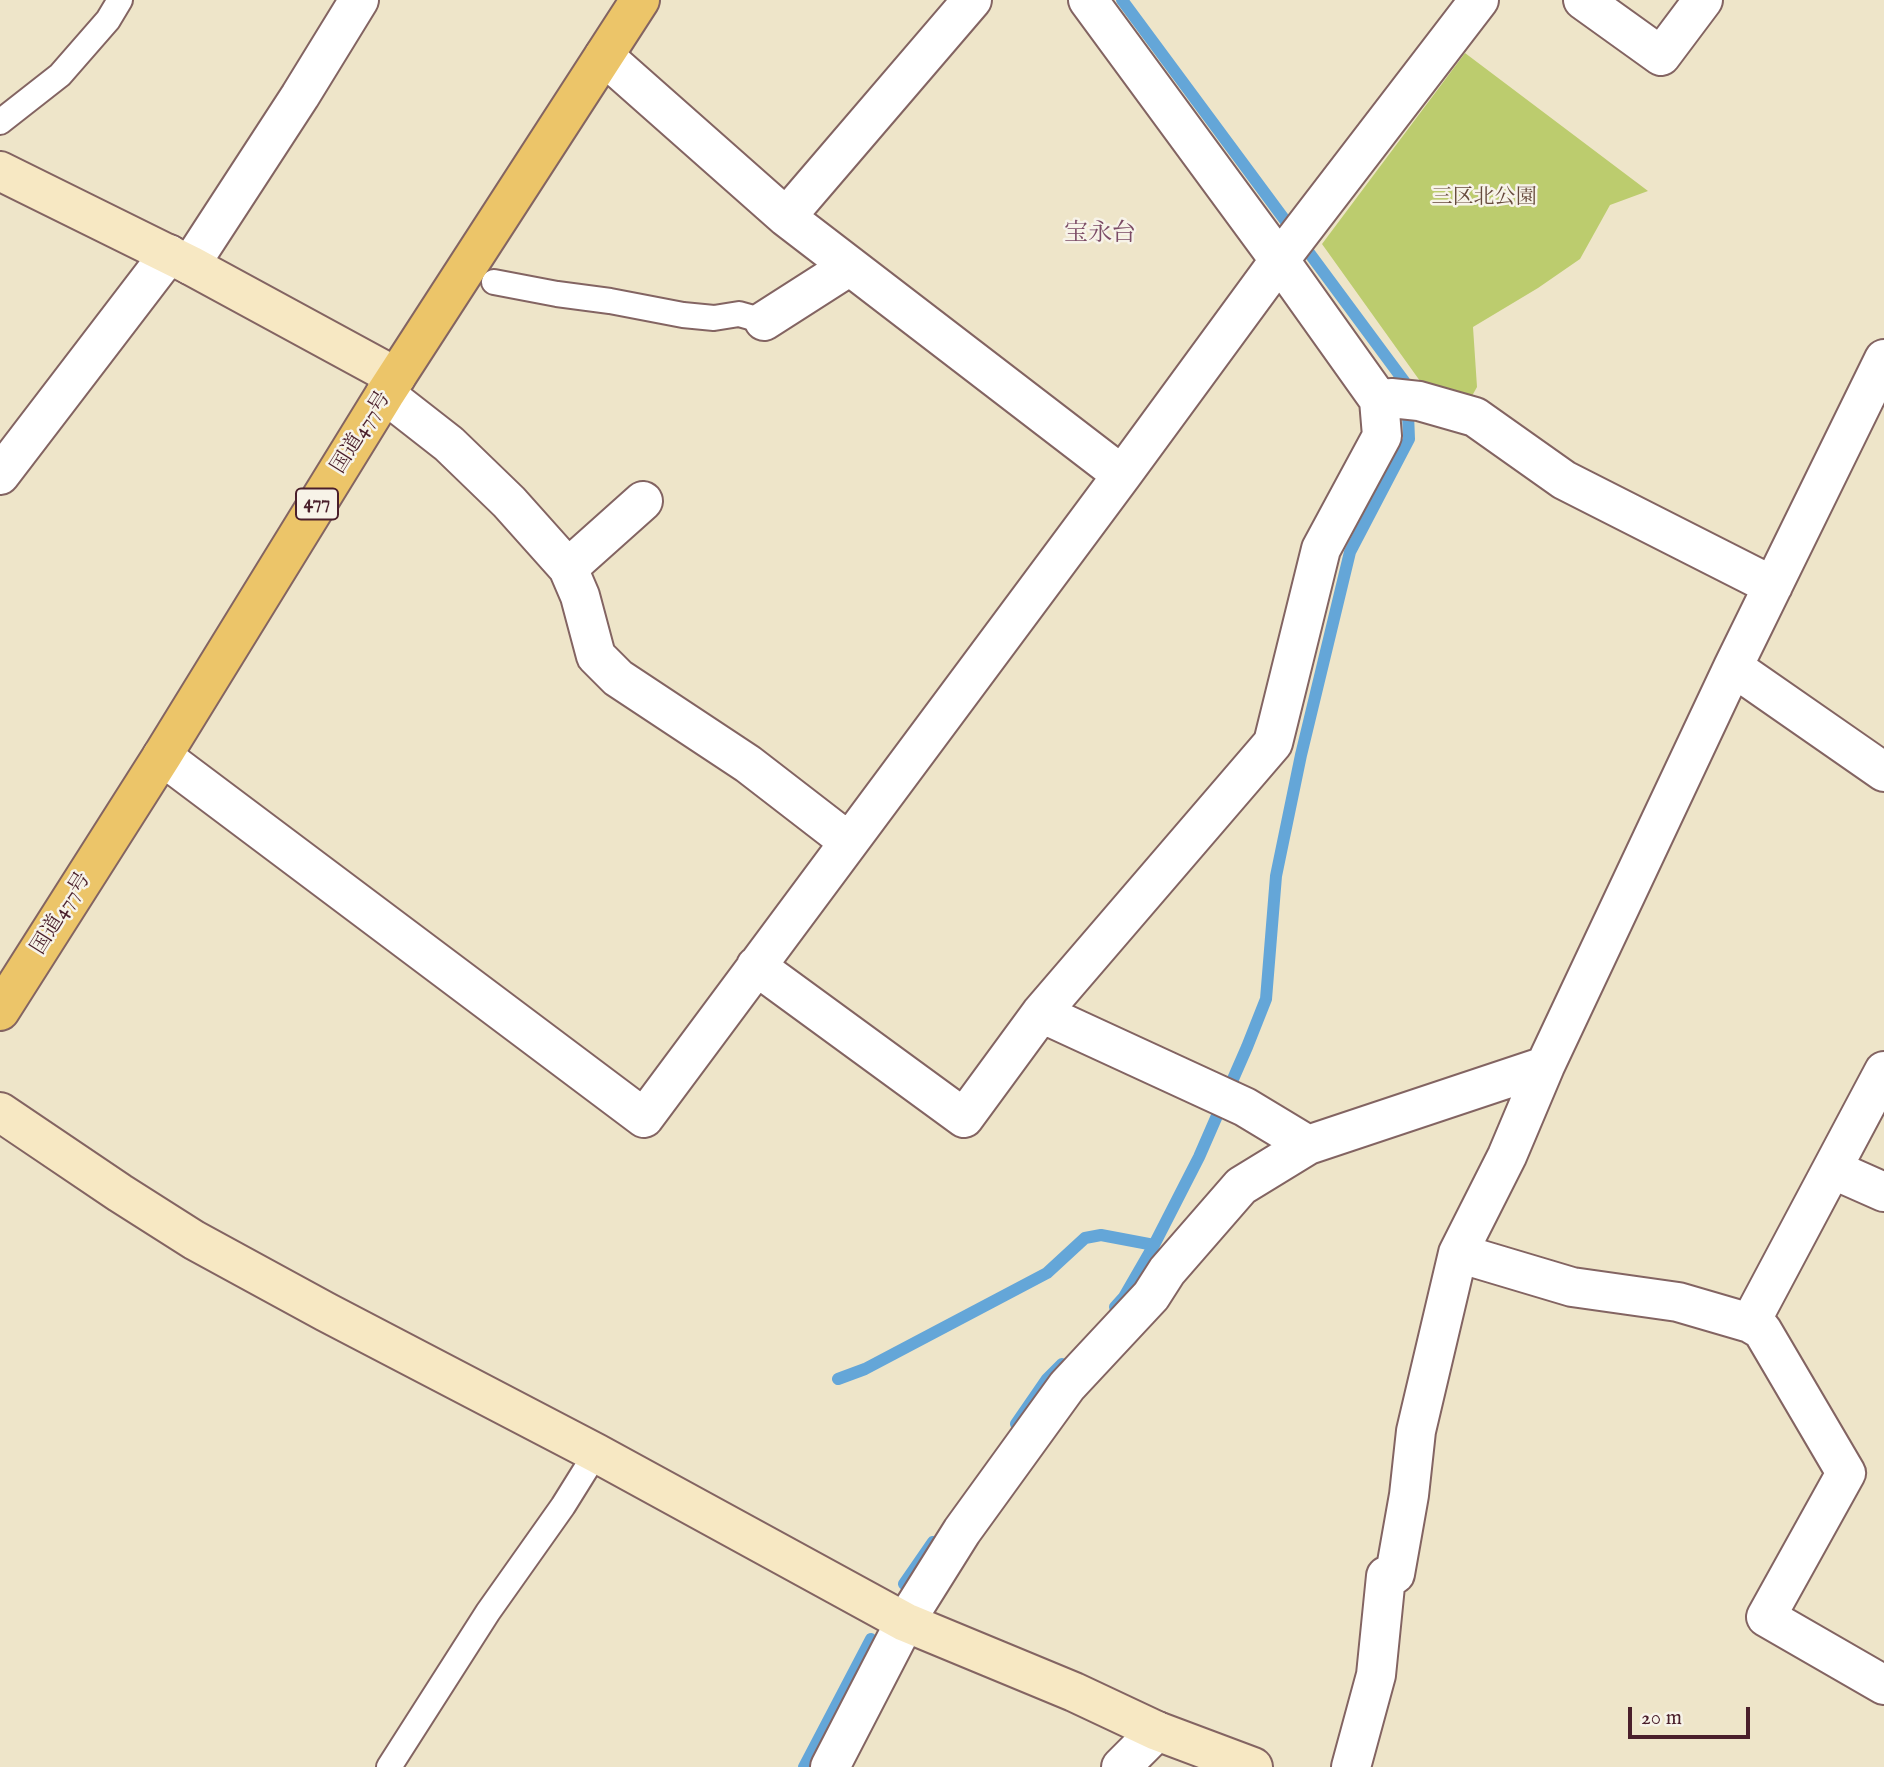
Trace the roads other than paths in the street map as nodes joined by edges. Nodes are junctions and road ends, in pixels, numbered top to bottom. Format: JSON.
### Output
{"nodes":[{"id":1,"x":120,"y":0,"type":"edge"},
{"id":2,"x":359,"y":0,"type":"edge"},
{"id":3,"x":640,"y":0,"type":"edge"},
{"id":4,"x":972,"y":0,"type":"edge"},
{"id":5,"x":1088,"y":0,"type":"edge"},
{"id":6,"x":1479,"y":0,"type":"edge"},
{"id":7,"x":1584,"y":0,"type":"edge"},
{"id":8,"x":1703,"y":0,"type":"edge"},
{"id":9,"x":604,"y":56,"type":"junction"},
{"id":10,"x":0,"y":122,"type":"edge"},
{"id":11,"x":0,"y":171,"type":"edge"},
{"id":12,"x":786,"y":217,"type":"junction"},
{"id":13,"x":1280,"y":259,"type":"junction"},
{"id":14,"x":179,"y":260,"type":"junction"},
{"id":15,"x":850,"y":266,"type":"junction"},
{"id":16,"x":494,"y":282,"type":"dead end"},
{"id":17,"x":764,"y":321,"type":"joint"},
{"id":18,"x":1884,"y":359,"type":"edge"},
{"id":19,"x":391,"y":385,"type":"junction"},
{"id":20,"x":1397,"y":400,"type":"junction"},
{"id":21,"x":0,"y":475,"type":"edge"},
{"id":22,"x":1122,"y":475,"type":"junction"},
{"id":23,"x":643,"y":501,"type":"dead end"},
{"id":24,"x":568,"y":568,"type":"junction"},
{"id":25,"x":1773,"y":586,"type":"junction"},
{"id":26,"x":1733,"y":667,"type":"junction"},
{"id":27,"x":162,"y":755,"type":"junction"},
{"id":28,"x":1884,"y":772,"type":"edge"},
{"id":29,"x":849,"y":842,"type":"junction"},
{"id":30,"x":756,"y":966,"type":"junction"},
{"id":31,"x":0,"y":1011,"type":"edge"},
{"id":32,"x":1041,"y":1013,"type":"junction"},
{"id":33,"x":1545,"y":1066,"type":"junction"},
{"id":34,"x":1884,"y":1071,"type":"edge"},
{"id":35,"x":0,"y":1112,"type":"edge"},
{"id":36,"x":1308,"y":1145,"type":"junction"},
{"id":37,"x":1832,"y":1169,"type":"junction"},
{"id":38,"x":1884,"y":1192,"type":"edge"},
{"id":39,"x":1458,"y":1253,"type":"junction"},
{"id":40,"x":1750,"y":1323,"type":"junction"},
{"id":41,"x":596,"y":1454,"type":"junction"},
{"id":42,"x":905,"y":1622,"type":"junction"},
{"id":43,"x":1884,"y":1685,"type":"edge"},
{"id":44,"x":1157,"y":1731,"type":"junction"},
{"id":45,"x":389,"y":1767,"type":"edge"},
{"id":46,"x":830,"y":1767,"type":"edge"},
{"id":47,"x":1121,"y":1767,"type":"edge"},
{"id":48,"x":1253,"y":1767,"type":"edge"},
{"id":49,"x":1350,"y":1767,"type":"edge"}],
"edges":[{"from":1,"to":10,"type":"lane"},
{"from":2,"to":14,"type":"street"},
{"from":3,"to":9,"type":"highway","name":"国道477号","number":"477"},
{"from":4,"to":12,"type":"street"},
{"from":5,"to":13,"type":"street"},
{"from":6,"to":13,"type":"street"},
{"from":7,"to":8,"type":"street"},
{"from":9,"to":12,"type":"street"},
{"from":9,"to":19,"type":"highway","name":"国道477号","number":"477"},
{"from":11,"to":14,"type":"street"},
{"from":12,"to":15,"type":"street"},
{"from":13,"to":20,"type":"street"},
{"from":13,"to":22,"type":"street"},
{"from":14,"to":19,"type":"street"},
{"from":14,"to":21,"type":"street"},
{"from":15,"to":17,"type":"street"},
{"from":15,"to":22,"type":"street"},
{"from":16,"to":17,"type":"lane"},
{"from":18,"to":25,"type":"street"},
{"from":19,"to":24,"type":"street"},
{"from":19,"to":27,"type":"highway","name":"国道477号","number":"477"},
{"from":20,"to":25,"type":"street"},
{"from":20,"to":32,"type":"street"},
{"from":22,"to":29,"type":"street"},
{"from":23,"to":24,"type":"street"},
{"from":24,"to":29,"type":"street"},
{"from":25,"to":26,"type":"street"},
{"from":26,"to":28,"type":"street"},
{"from":26,"to":33,"type":"street"},
{"from":27,"to":30,"type":"street"},
{"from":27,"to":31,"type":"highway","name":"国道477号","number":"477"},
{"from":29,"to":30,"type":"street"},
{"from":30,"to":32,"type":"street"},
{"from":32,"to":36,"type":"street"},
{"from":33,"to":36,"type":"street"},
{"from":33,"to":39,"type":"street"},
{"from":34,"to":37,"type":"street"},
{"from":35,"to":41,"type":"street"},
{"from":36,"to":42,"type":"street"},
{"from":37,"to":38,"type":"street"},
{"from":37,"to":40,"type":"street"},
{"from":39,"to":40,"type":"street"},
{"from":39,"to":49,"type":"street"},
{"from":40,"to":43,"type":"street"},
{"from":41,"to":42,"type":"street"},
{"from":41,"to":45,"type":"lane"},
{"from":42,"to":44,"type":"street"},
{"from":42,"to":46,"type":"street"},
{"from":44,"to":47,"type":"street"},
{"from":44,"to":48,"type":"street"}]}
